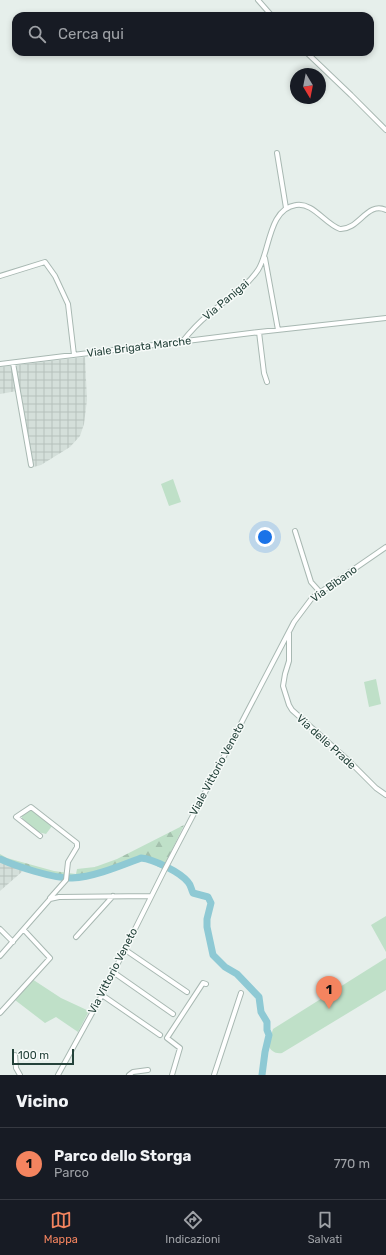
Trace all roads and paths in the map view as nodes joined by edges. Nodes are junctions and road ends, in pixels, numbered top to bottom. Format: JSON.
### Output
{"nodes":[{"id":1,"x":258,"y":0,"type":"edge"},
{"id":2,"x":268,"y":12,"type":"edge"},
{"id":3,"x":310,"y":56,"type":"edge"},
{"id":4,"x":386,"y":130,"type":"edge"},
{"id":5,"x":277,"y":153,"type":"dead end"},
{"id":6,"x":286,"y":208,"type":"junction"},
{"id":7,"x":386,"y":210,"type":"edge"},
{"id":8,"x":265,"y":258,"type":"dead end"},
{"id":9,"x":0,"y":276,"type":"edge"},
{"id":10,"x":386,"y":318,"type":"edge"},
{"id":11,"x":278,"y":330,"type":"junction"},
{"id":12,"x":259,"y":332,"type":"junction"},
{"id":13,"x":182,"y":342,"type":"junction"},
{"id":14,"x":74,"y":355,"type":"junction"},
{"id":15,"x":13,"y":363,"type":"junction"},
{"id":16,"x":0,"y":364,"type":"edge"},
{"id":17,"x":267,"y":382,"type":"dead end"},
{"id":18,"x":31,"y":465,"type":"dead end"},
{"id":19,"x":295,"y":531,"type":"dead end"},
{"id":20,"x":386,"y":547,"type":"edge"},
{"id":21,"x":320,"y":592,"type":"junction"},
{"id":22,"x":289,"y":632,"type":"junction"},
{"id":23,"x":268,"y":672,"type":"joint"},
{"id":24,"x":386,"y":795,"type":"edge"},
{"id":25,"x":40,"y":836,"type":"dead end"},
{"id":26,"x":167,"y":865,"type":"joint"},
{"id":27,"x":113,"y":896,"type":"junction"},
{"id":28,"x":151,"y":896,"type":"junction"},
{"id":29,"x":50,"y":899,"type":"junction"},
{"id":30,"x":0,"y":929,"type":"edge"},
{"id":31,"x":24,"y":930,"type":"junction"},
{"id":32,"x":76,"y":937,"type":"dead end"},
{"id":33,"x":13,"y":942,"type":"junction"},
{"id":34,"x":124,"y":949,"type":"junction"},
{"id":35,"x":0,"y":956,"type":"edge"},
{"id":36,"x":113,"y":972,"type":"junction"},
{"id":37,"x":206,"y":984,"type":"dead end"},
{"id":38,"x":187,"y":992,"type":"dead end"},
{"id":39,"x":241,"y":993,"type":"dead end"},
{"id":40,"x":102,"y":995,"type":"junction"},
{"id":41,"x":0,"y":1013,"type":"edge"},
{"id":42,"x":173,"y":1014,"type":"dead end"},
{"id":43,"x":160,"y":1035,"type":"dead end"},
{"id":44,"x":15,"y":1055,"type":"dead end"},
{"id":45,"x":148,"y":1070,"type":"dead end"},
{"id":46,"x":20,"y":1075,"type":"edge"},
{"id":47,"x":58,"y":1075,"type":"edge"},
{"id":48,"x":129,"y":1075,"type":"edge"},
{"id":49,"x":172,"y":1075,"type":"edge"},
{"id":50,"x":214,"y":1075,"type":"edge"}],
"edges":[{"from":1,"to":2,"type":"street"},
{"from":3,"to":4,"type":"street"},
{"from":5,"to":6,"type":"street"},
{"from":6,"to":7,"type":"street"},
{"from":6,"to":13,"type":"street","name":"Via Panigai"},
{"from":8,"to":11,"type":"street"},
{"from":9,"to":14,"type":"street"},
{"from":10,"to":11,"type":"street","name":"Viale Brigata Marche"},
{"from":11,"to":12,"type":"street","name":"Viale Brigata Marche"},
{"from":12,"to":13,"type":"street","name":"Viale Brigata Marche"},
{"from":12,"to":17,"type":"street"},
{"from":13,"to":14,"type":"street","name":"Viale Brigata Marche"},
{"from":14,"to":15,"type":"street","name":"Viale Brigata Marche"},
{"from":15,"to":16,"type":"street","name":"Viale Brigata Marche"},
{"from":15,"to":18,"type":"street"},
{"from":19,"to":21,"type":"street"},
{"from":20,"to":21,"type":"street","name":"Via Bibano"},
{"from":21,"to":22,"type":"street","name":"Via Bibano"},
{"from":22,"to":23,"type":"street","name":"Via Bibano"},
{"from":22,"to":24,"type":"street","name":"Via delle Prade"},
{"from":23,"to":26,"type":"street","name":"Viale Vittorio Veneto"},
{"from":25,"to":29,"type":"street"},
{"from":26,"to":28,"type":"street","name":"Via Vittorio Veneto"},
{"from":27,"to":28,"type":"street"},
{"from":27,"to":29,"type":"street"},
{"from":27,"to":32,"type":"street"},
{"from":28,"to":34,"type":"street","name":"Via Vittorio Veneto"},
{"from":29,"to":31,"type":"street"},
{"from":30,"to":33,"type":"street"},
{"from":31,"to":33,"type":"street"},
{"from":31,"to":41,"type":"street"},
{"from":33,"to":35,"type":"street"},
{"from":34,"to":36,"type":"street","name":"Via Vittorio Veneto"},
{"from":34,"to":38,"type":"street"},
{"from":36,"to":40,"type":"street","name":"Via Vittorio Veneto"},
{"from":36,"to":42,"type":"street"},
{"from":37,"to":49,"type":"street"},
{"from":39,"to":50,"type":"street"},
{"from":40,"to":43,"type":"street"},
{"from":40,"to":47,"type":"street","name":"Via Vittorio Veneto"},
{"from":44,"to":46,"type":"street"},
{"from":45,"to":48,"type":"street"}]}
